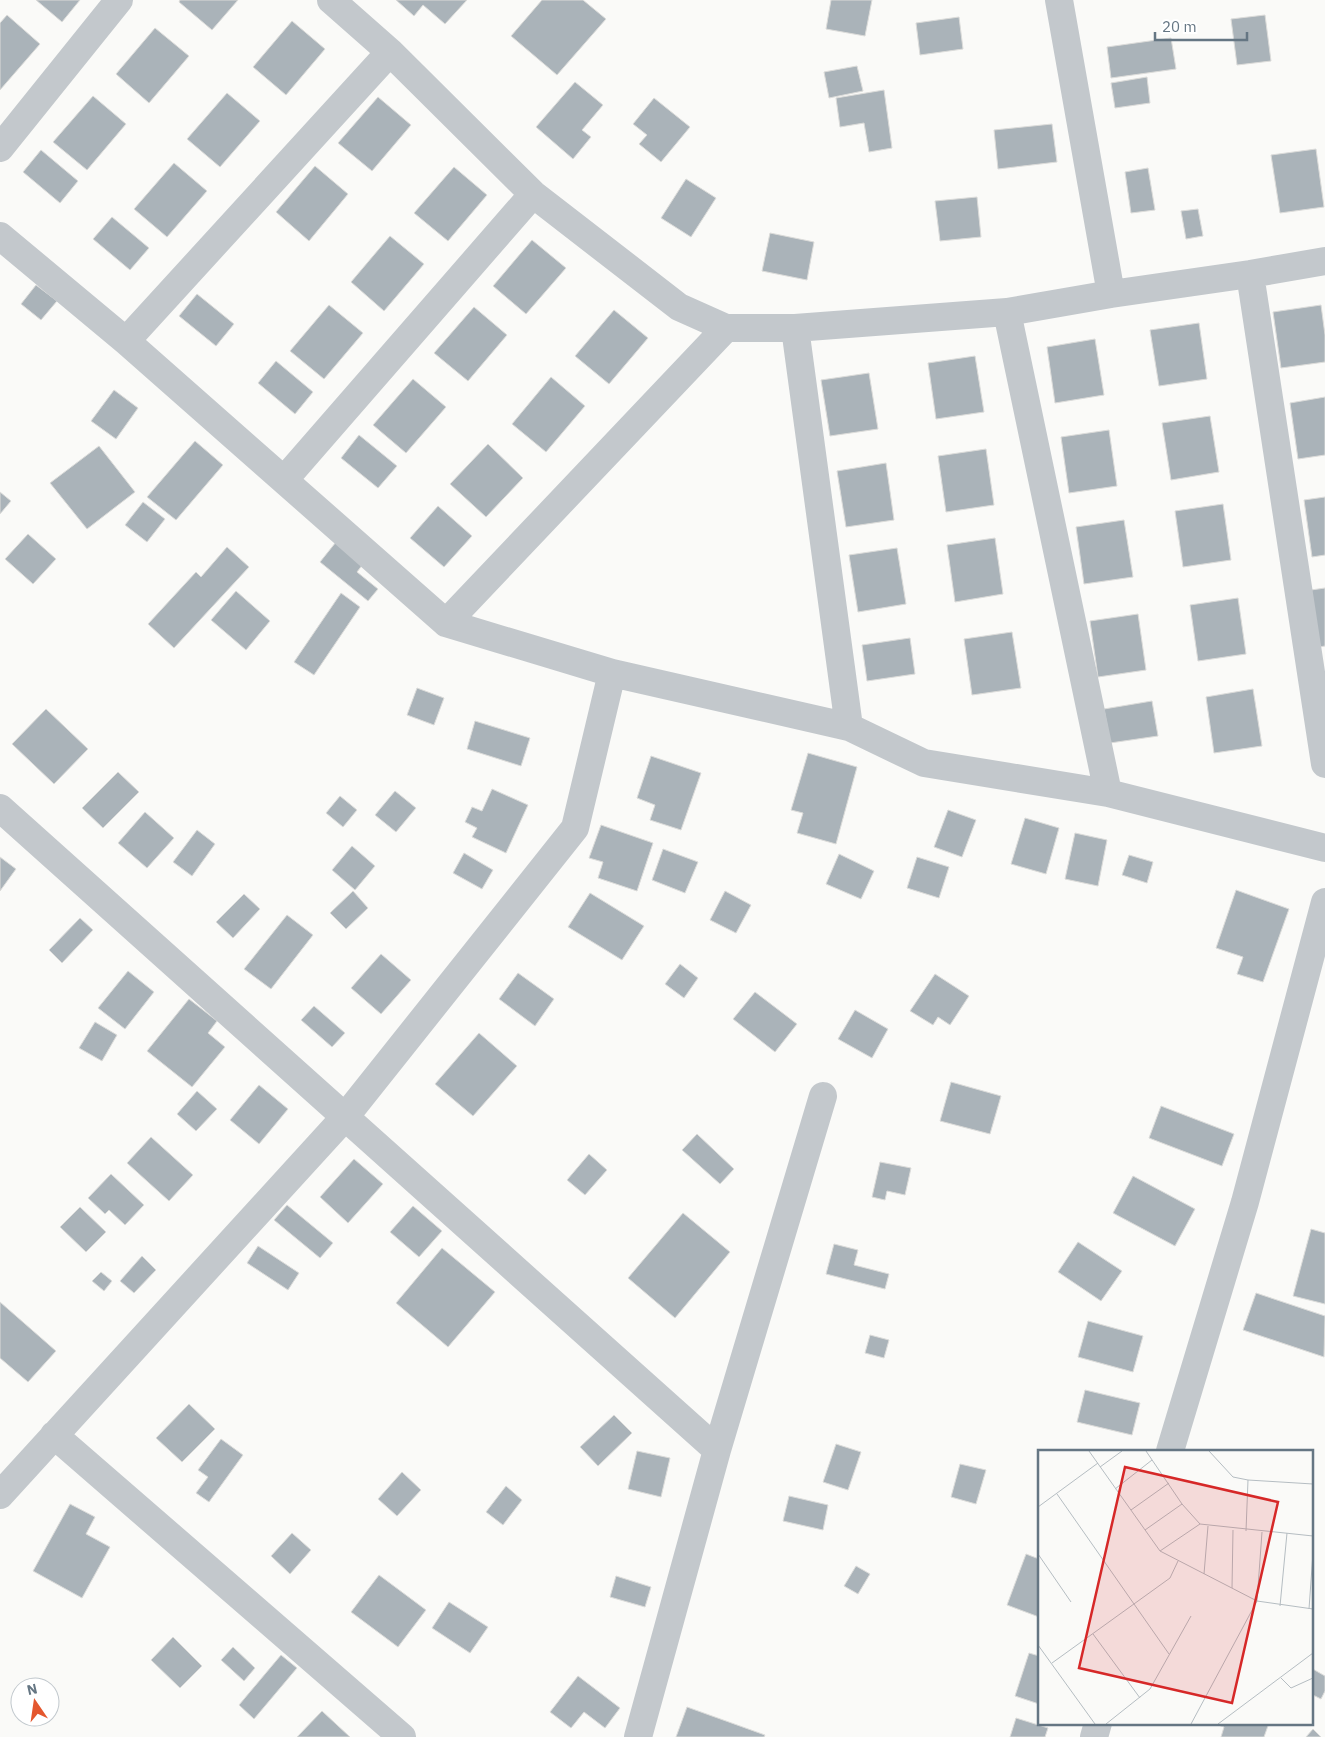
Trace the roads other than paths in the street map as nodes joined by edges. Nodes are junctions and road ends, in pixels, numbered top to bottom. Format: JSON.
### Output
{"nodes":[{"id":1,"x":120,"y":0,"type":"edge"},
{"id":2,"x":331,"y":0,"type":"edge"},
{"id":3,"x":1060,"y":0,"type":"edge"},
{"id":4,"x":390,"y":52,"type":"junction"},
{"id":5,"x":0,"y":148,"type":"edge"},
{"id":6,"x":533,"y":194,"type":"junction"},
{"id":7,"x":0,"y":236,"type":"edge"},
{"id":8,"x":1325,"y":261,"type":"edge"},
{"id":9,"x":1250,"y":274,"type":"junction"},
{"id":10,"x":1110,"y":294,"type":"junction"},
{"id":11,"x":1007,"y":312,"type":"junction"},
{"id":12,"x":726,"y":328,"type":"junction"},
{"id":13,"x":795,"y":328,"type":"junction"},
{"id":14,"x":126,"y":341,"type":"junction"},
{"id":15,"x":284,"y":480,"type":"junction"},
{"id":16,"x":446,"y":623,"type":"junction"},
{"id":17,"x":612,"y":673,"type":"junction"},
{"id":18,"x":849,"y":727,"type":"junction"},
{"id":19,"x":1325,"y":764,"type":"edge"},
{"id":20,"x":1108,"y":793,"type":"junction"},
{"id":21,"x":0,"y":808,"type":"edge"},
{"id":22,"x":1325,"y":848,"type":"edge"},
{"id":23,"x":1325,"y":902,"type":"edge"},
{"id":24,"x":823,"y":1096,"type":"dead end"},
{"id":25,"x":345,"y":1116,"type":"junction"},
{"id":26,"x":54,"y":1435,"type":"junction"},
{"id":27,"x":717,"y":1450,"type":"junction"},
{"id":28,"x":1170,"y":1450,"type":"edge"},
{"id":29,"x":0,"y":1495,"type":"edge"},
{"id":30,"x":1098,"y":1724,"type":"edge"},
{"id":31,"x":402,"y":1737,"type":"edge"},
{"id":32,"x":638,"y":1737,"type":"edge"},
{"id":33,"x":1094,"y":1737,"type":"edge"}],
"edges":[{"from":1,"to":5,"type":"street"},
{"from":2,"to":4,"type":"street"},
{"from":3,"to":10,"type":"street"},
{"from":4,"to":6,"type":"street"},
{"from":4,"to":14,"type":"street"},
{"from":6,"to":12,"type":"street"},
{"from":6,"to":15,"type":"street"},
{"from":7,"to":14,"type":"street"},
{"from":8,"to":9,"type":"street"},
{"from":9,"to":10,"type":"street"},
{"from":9,"to":19,"type":"street"},
{"from":10,"to":11,"type":"street"},
{"from":11,"to":13,"type":"street"},
{"from":11,"to":20,"type":"street"},
{"from":12,"to":13,"type":"street"},
{"from":12,"to":16,"type":"street"},
{"from":13,"to":18,"type":"street"},
{"from":14,"to":15,"type":"street"},
{"from":15,"to":16,"type":"street"},
{"from":16,"to":17,"type":"street"},
{"from":17,"to":18,"type":"street"},
{"from":17,"to":25,"type":"street"},
{"from":18,"to":20,"type":"street"},
{"from":20,"to":22,"type":"street"},
{"from":21,"to":25,"type":"street"},
{"from":23,"to":28,"type":"street"},
{"from":24,"to":27,"type":"street"},
{"from":25,"to":26,"type":"street"},
{"from":25,"to":27,"type":"street"},
{"from":26,"to":29,"type":"street"},
{"from":26,"to":31,"type":"street"},
{"from":27,"to":32,"type":"street"},
{"from":30,"to":33,"type":"street"}]}
